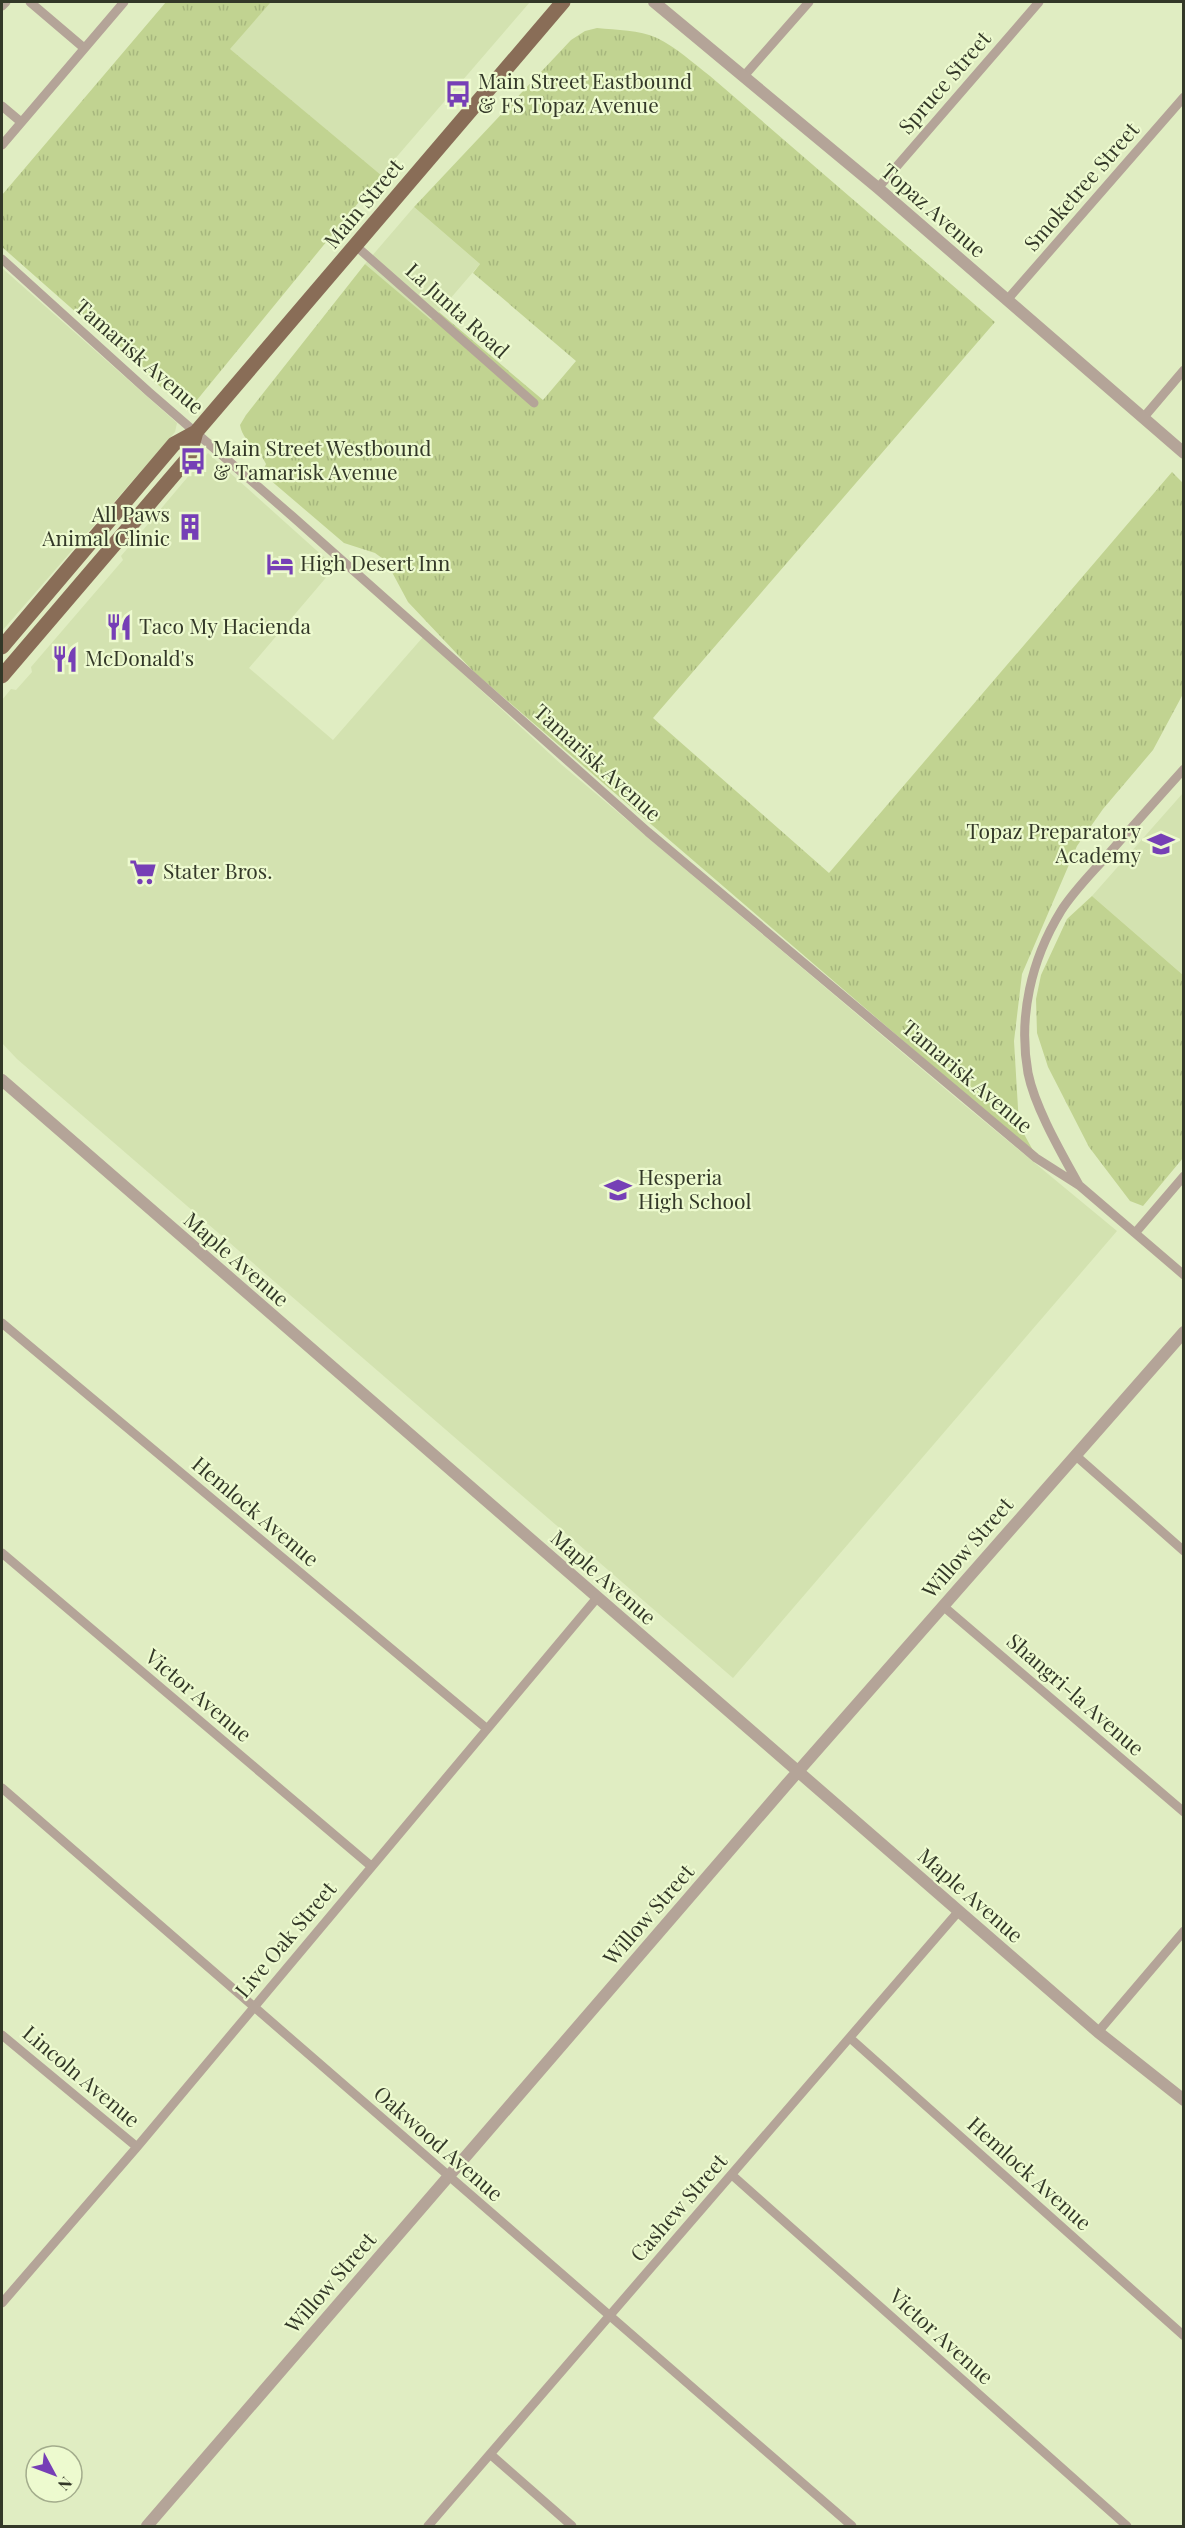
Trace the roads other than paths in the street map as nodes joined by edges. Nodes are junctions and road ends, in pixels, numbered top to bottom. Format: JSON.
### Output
{"nodes":[{"id":1,"x":6,"y":2,"type":"edge"},
{"id":2,"x":30,"y":2,"type":"edge"},
{"id":3,"x":124,"y":2,"type":"edge"},
{"id":4,"x":563,"y":2,"type":"edge"},
{"id":5,"x":654,"y":2,"type":"edge"},
{"id":6,"x":809,"y":2,"type":"edge"},
{"id":7,"x":1038,"y":2,"type":"edge"},
{"id":8,"x":2,"y":6,"type":"edge"},
{"id":9,"x":84,"y":48,"type":"junction"},
{"id":10,"x":744,"y":76,"type":"junction"},
{"id":11,"x":1184,"y":97,"type":"edge"},
{"id":12,"x":2,"y":106,"type":"edge"},
{"id":13,"x":21,"y":122,"type":"junction"},
{"id":14,"x":2,"y":145,"type":"edge"},
{"id":15,"x":878,"y":188,"type":"junction"},
{"id":16,"x":356,"y":246,"type":"junction"},
{"id":17,"x":2,"y":259,"type":"edge"},
{"id":18,"x":1007,"y":300,"type":"junction"},
{"id":19,"x":1184,"y":370,"type":"edge"},
{"id":20,"x":534,"y":403,"type":"dead end"},
{"id":21,"x":1144,"y":417,"type":"junction"},
{"id":22,"x":196,"y":432,"type":"junction"},
{"id":23,"x":1184,"y":453,"type":"edge"},
{"id":24,"x":37,"y":605,"type":"junction"},
{"id":25,"x":2,"y":647,"type":"edge"},
{"id":26,"x":5,"y":672,"type":"edge"},
{"id":27,"x":1184,"y":769,"type":"edge"},
{"id":28,"x":2,"y":1080,"type":"edge"},
{"id":29,"x":1184,"y":1176,"type":"edge"},
{"id":30,"x":1080,"y":1186,"type":"junction"},
{"id":31,"x":1136,"y":1232,"type":"junction"},
{"id":32,"x":1184,"y":1275,"type":"edge"},
{"id":33,"x":2,"y":1323,"type":"edge"},
{"id":34,"x":1184,"y":1332,"type":"edge"},
{"id":35,"x":1075,"y":1455,"type":"junction"},
{"id":36,"x":1184,"y":1551,"type":"edge"},
{"id":37,"x":2,"y":1553,"type":"edge"},
{"id":38,"x":596,"y":1599,"type":"junction"},
{"id":39,"x":943,"y":1606,"type":"junction"},
{"id":40,"x":486,"y":1728,"type":"junction"},
{"id":41,"x":798,"y":1771,"type":"junction"},
{"id":42,"x":2,"y":1788,"type":"edge"},
{"id":43,"x":1184,"y":1812,"type":"edge"},
{"id":44,"x":371,"y":1866,"type":"junction"},
{"id":45,"x":958,"y":1912,"type":"junction"},
{"id":46,"x":1184,"y":1931,"type":"edge"},
{"id":47,"x":253,"y":2007,"type":"junction"},
{"id":48,"x":1098,"y":2032,"type":"junction"},
{"id":49,"x":2,"y":2035,"type":"edge"},
{"id":50,"x":850,"y":2038,"type":"junction"},
{"id":51,"x":1184,"y":2100,"type":"edge"},
{"id":52,"x":137,"y":2147,"type":"junction"},
{"id":53,"x":732,"y":2175,"type":"junction"},
{"id":54,"x":448,"y":2177,"type":"junction"},
{"id":55,"x":3,"y":2298,"type":"edge"},
{"id":56,"x":608,"y":2317,"type":"junction"},
{"id":57,"x":1184,"y":2337,"type":"edge"},
{"id":58,"x":490,"y":2454,"type":"junction"},
{"id":59,"x":147,"y":2526,"type":"edge"},
{"id":60,"x":428,"y":2526,"type":"edge"},
{"id":61,"x":572,"y":2526,"type":"edge"},
{"id":62,"x":852,"y":2526,"type":"edge"},
{"id":63,"x":1127,"y":2526,"type":"edge"}],
"edges":[{"from":1,"to":8,"type":"street"},
{"from":2,"to":9,"type":"street"},
{"from":3,"to":9,"type":"street"},
{"from":4,"to":16,"type":"main road","name":"Main Street"},
{"from":5,"to":10,"type":"street","name":"Topaz Avenue"},
{"from":6,"to":10,"type":"street"},
{"from":7,"to":15,"type":"street","name":"Spruce Street"},
{"from":9,"to":13,"type":"street"},
{"from":10,"to":15,"type":"street","name":"Topaz Avenue"},
{"from":11,"to":18,"type":"street","name":"Smoketree Street"},
{"from":12,"to":13,"type":"street"},
{"from":13,"to":14,"type":"street"},
{"from":15,"to":18,"type":"street","name":"Topaz Avenue"},
{"from":16,"to":20,"type":"street","name":"La Junta Road"},
{"from":16,"to":22,"type":"main road","name":"Main Street"},
{"from":17,"to":22,"type":"street","name":"Tamarisk Avenue"},
{"from":18,"to":21,"type":"street","name":"Topaz Avenue"},
{"from":19,"to":21,"type":"street"},
{"from":21,"to":23,"type":"street","name":"Topaz Avenue"},
{"from":22,"to":24,"type":"main road","name":"Main Street"},
{"from":22,"to":26,"type":"main road","name":"Main Street"},
{"from":22,"to":30,"type":"street","name":"Tamarisk Avenue"},
{"from":24,"to":25,"type":"main road","name":"Main Street"},
{"from":24,"to":26,"type":"main road"},
{"from":27,"to":30,"type":"street"},
{"from":28,"to":38,"type":"street","name":"Maple Avenue"},
{"from":29,"to":31,"type":"street"},
{"from":30,"to":31,"type":"street","name":"Tamarisk Avenue"},
{"from":31,"to":32,"type":"street","name":"Tamarisk Avenue"},
{"from":33,"to":40,"type":"street","name":"Hemlock Avenue"},
{"from":34,"to":35,"type":"street","name":"Willow Street"},
{"from":35,"to":36,"type":"street"},
{"from":35,"to":39,"type":"street","name":"Willow Street"},
{"from":37,"to":44,"type":"street","name":"Victor Avenue"},
{"from":38,"to":40,"type":"street","name":"Live Oak Street"},
{"from":38,"to":41,"type":"street","name":"Maple Avenue"},
{"from":39,"to":41,"type":"street","name":"Willow Street"},
{"from":39,"to":43,"type":"street","name":"Shangri-la Avenue"},
{"from":40,"to":44,"type":"street","name":"Live Oak Street"},
{"from":41,"to":45,"type":"street","name":"Maple Avenue"},
{"from":41,"to":54,"type":"street","name":"Willow Street"},
{"from":42,"to":47,"type":"street","name":"Oakwood Avenue"},
{"from":44,"to":47,"type":"street","name":"Live Oak Street"},
{"from":45,"to":48,"type":"street","name":"Maple Avenue"},
{"from":45,"to":50,"type":"street","name":"Cashew Street"},
{"from":46,"to":48,"type":"street"},
{"from":47,"to":52,"type":"street","name":"Live Oak Street"},
{"from":47,"to":54,"type":"street","name":"Oakwood Avenue"},
{"from":48,"to":51,"type":"street","name":"Maple Avenue"},
{"from":49,"to":52,"type":"street","name":"Lincoln Avenue"},
{"from":50,"to":53,"type":"street","name":"Cashew Street"},
{"from":50,"to":57,"type":"street","name":"Hemlock Avenue"},
{"from":52,"to":55,"type":"street","name":"Live Oak Street"},
{"from":53,"to":56,"type":"street","name":"Cashew Street"},
{"from":53,"to":63,"type":"street","name":"Victor Avenue"},
{"from":54,"to":56,"type":"street","name":"Oakwood Avenue"},
{"from":54,"to":59,"type":"street","name":"Willow Street"},
{"from":56,"to":58,"type":"street","name":"Cashew Street"},
{"from":56,"to":62,"type":"street","name":"Oakwood Avenue"},
{"from":58,"to":60,"type":"street","name":"Cashew Street"},
{"from":58,"to":61,"type":"street"}]}
